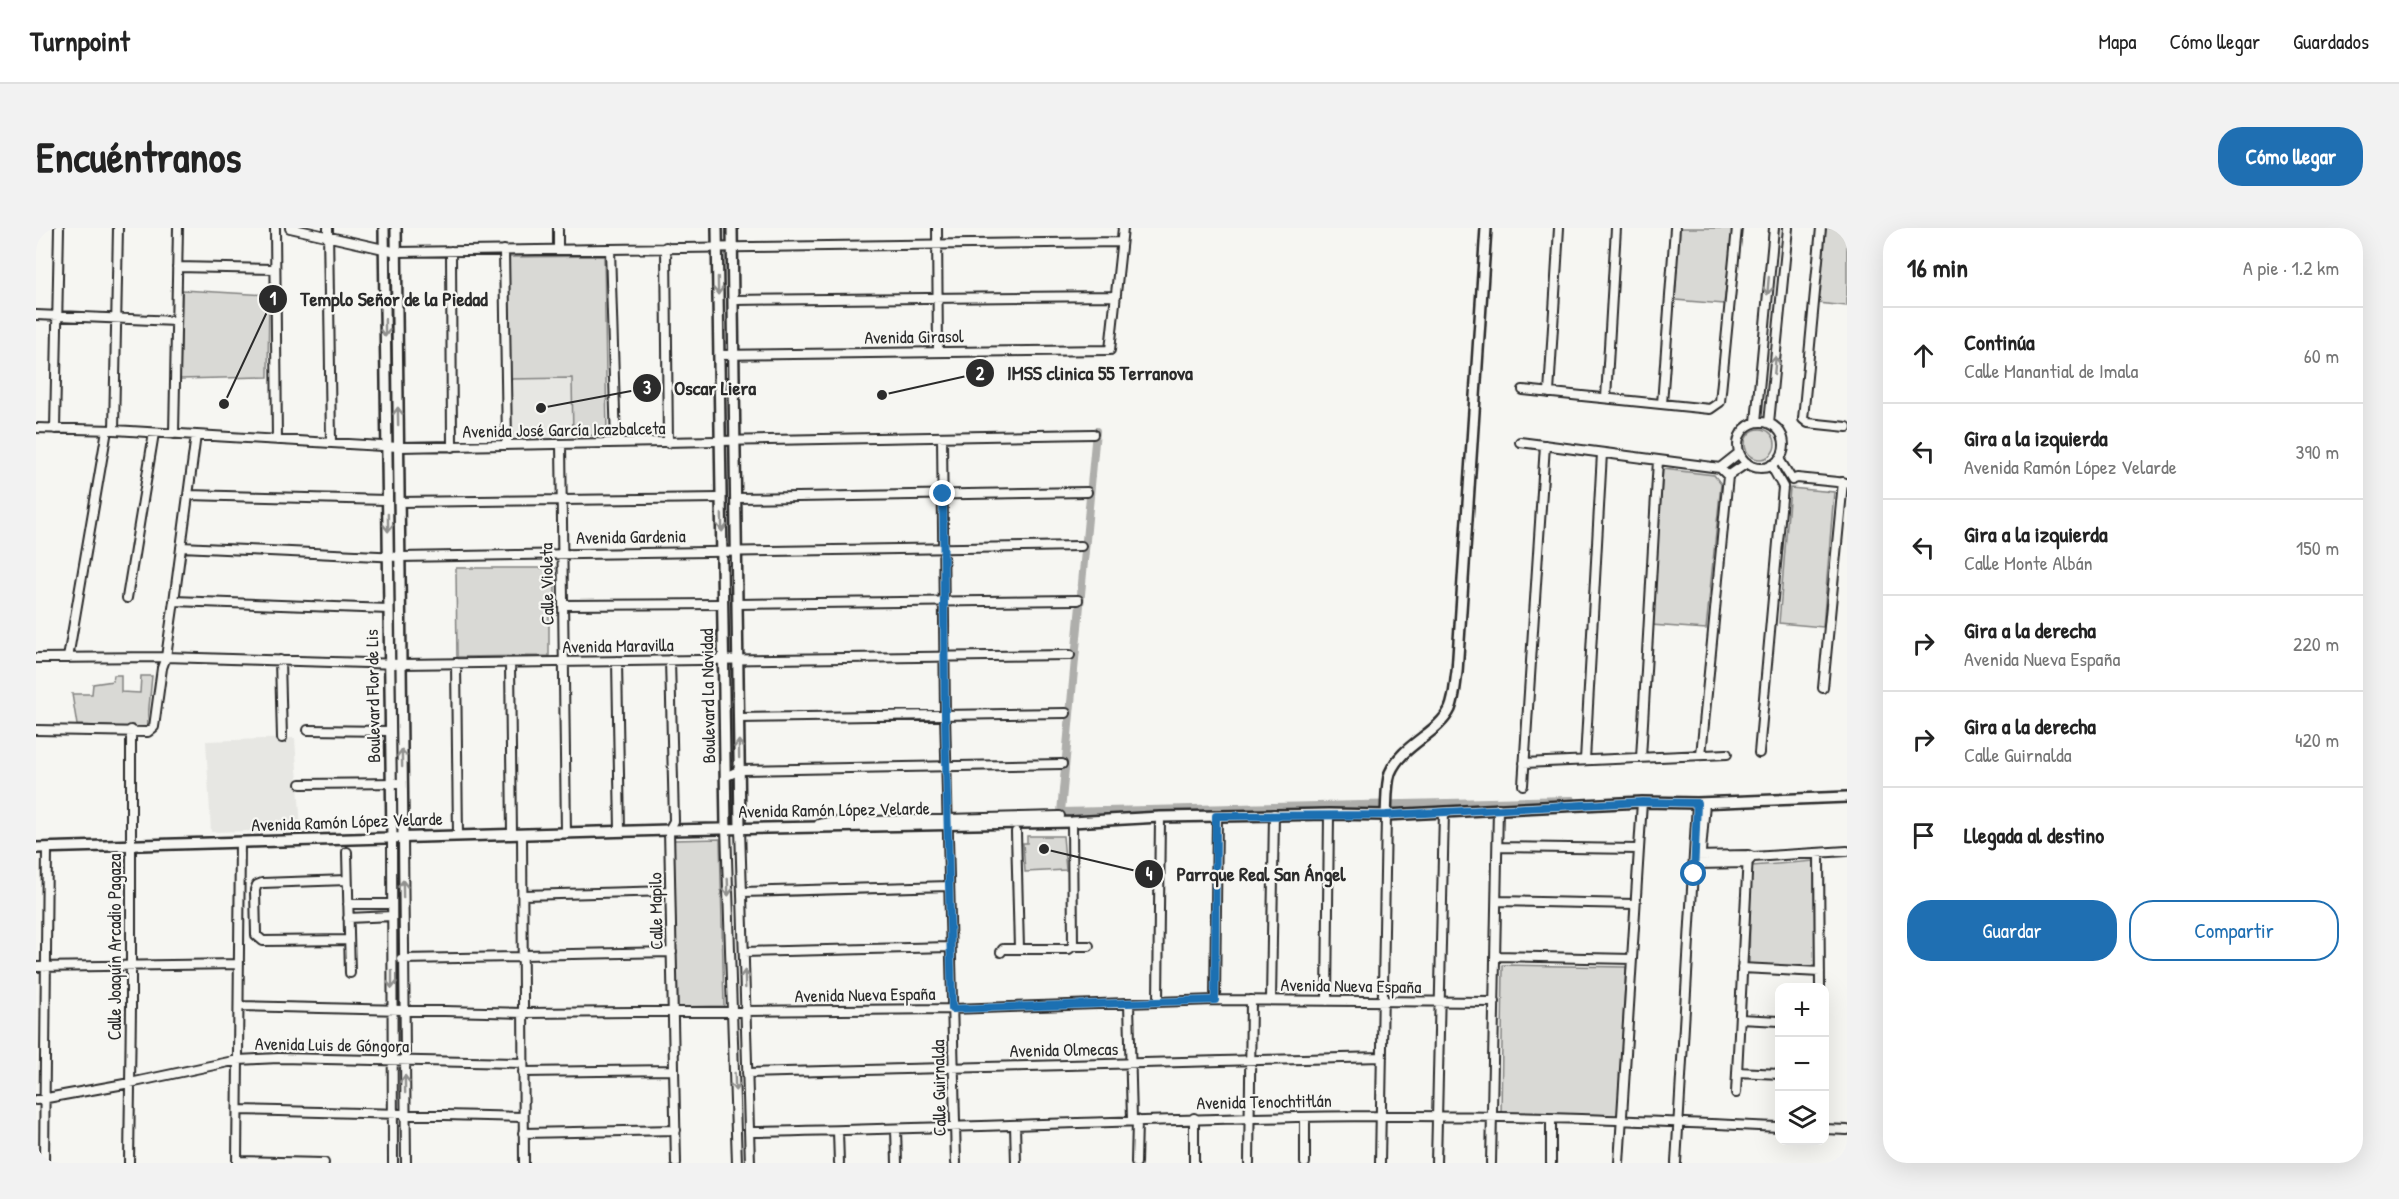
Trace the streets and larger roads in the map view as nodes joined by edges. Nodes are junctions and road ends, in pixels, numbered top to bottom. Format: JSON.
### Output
{"nodes":[{"id":1,"x":59,"y":228,"type":"edge"},
{"id":2,"x":118,"y":228,"type":"edge"},
{"id":3,"x":178,"y":228,"type":"edge"},
{"id":4,"x":275,"y":228,"type":"edge"},
{"id":5,"x":290,"y":228,"type":"edge"},
{"id":6,"x":328,"y":228,"type":"edge"},
{"id":7,"x":384,"y":228,"type":"edge"},
{"id":8,"x":396,"y":228,"type":"edge"},
{"id":9,"x":558,"y":228,"type":"edge"},
{"id":10,"x":717,"y":228,"type":"edge"},
{"id":11,"x":732,"y":228,"type":"edge"},
{"id":12,"x":937,"y":228,"type":"edge"},
{"id":13,"x":1123,"y":228,"type":"edge"},
{"id":14,"x":1486,"y":228,"type":"edge"},
{"id":15,"x":1559,"y":228,"type":"edge"},
{"id":16,"x":1616,"y":228,"type":"edge"},
{"id":17,"x":1676,"y":228,"type":"edge"},
{"id":18,"x":1737,"y":228,"type":"edge"},
{"id":19,"x":1774,"y":228,"type":"edge"},
{"id":20,"x":1788,"y":228,"type":"edge"},
{"id":21,"x":1821,"y":228,"type":"edge"},
{"id":22,"x":328,"y":237,"type":"junction"},
{"id":23,"x":1121,"y":242,"type":"junction"},
{"id":24,"x":937,"y":243,"type":"junction"},
{"id":25,"x":717,"y":246,"type":"junction"},
{"id":26,"x":732,"y":246,"type":"junction"},
{"id":27,"x":666,"y":247,"type":"junction"},
{"id":28,"x":558,"y":249,"type":"junction"},
{"id":29,"x":610,"y":249,"type":"junction"},
{"id":30,"x":384,"y":250,"type":"junction"},
{"id":31,"x":504,"y":250,"type":"junction"},
{"id":32,"x":451,"y":251,"type":"junction"},
{"id":33,"x":397,"y":252,"type":"junction"},
{"id":34,"x":177,"y":267,"type":"junction"},
{"id":35,"x":275,"y":269,"type":"junction"},
{"id":36,"x":1116,"y":296,"type":"junction"},
{"id":37,"x":938,"y":297,"type":"junction"},
{"id":38,"x":733,"y":300,"type":"junction"},
{"id":39,"x":36,"y":315,"type":"edge"},
{"id":40,"x":58,"y":316,"type":"junction"},
{"id":41,"x":116,"y":318,"type":"junction"},
{"id":42,"x":176,"y":321,"type":"junction"},
{"id":43,"x":938,"y":352,"type":"junction"},
{"id":44,"x":734,"y":355,"type":"junction"},
{"id":45,"x":719,"y":356,"type":"junction"},
{"id":46,"x":1523,"y":390,"type":"dead end"},
{"id":47,"x":1549,"y":393,"type":"junction"},
{"id":48,"x":1606,"y":398,"type":"junction"},
{"id":49,"x":1662,"y":404,"type":"junction"},
{"id":50,"x":1756,"y":422,"type":"junction"},
{"id":51,"x":1769,"y":423,"type":"junction"},
{"id":52,"x":1847,"y":427,"type":"edge"},
{"id":53,"x":36,"y":428,"type":"edge"},
{"id":54,"x":55,"y":429,"type":"junction"},
{"id":55,"x":111,"y":430,"type":"junction"},
{"id":56,"x":154,"y":433,"type":"junction"},
{"id":57,"x":174,"y":434,"type":"junction"},
{"id":58,"x":1093,"y":434,"type":"dead end"},
{"id":59,"x":196,"y":435,"type":"junction"},
{"id":60,"x":942,"y":437,"type":"junction"},
{"id":61,"x":277,"y":440,"type":"junction"},
{"id":62,"x":721,"y":441,"type":"junction"},
{"id":63,"x":735,"y":441,"type":"junction"},
{"id":64,"x":1520,"y":442,"type":"dead end"},
{"id":65,"x":331,"y":443,"type":"junction"},
{"id":66,"x":616,"y":443,"type":"junction"},
{"id":67,"x":668,"y":443,"type":"junction"},
{"id":68,"x":507,"y":444,"type":"junction"},
{"id":69,"x":561,"y":444,"type":"junction"},
{"id":70,"x":1545,"y":445,"type":"junction"},
{"id":71,"x":387,"y":446,"type":"junction"},
{"id":72,"x":399,"y":447,"type":"junction"},
{"id":73,"x":452,"y":447,"type":"junction"},
{"id":74,"x":1602,"y":453,"type":"junction"},
{"id":75,"x":1739,"y":453,"type":"junction"},
{"id":76,"x":1779,"y":459,"type":"junction"},
{"id":77,"x":1658,"y":460,"type":"junction"},
{"id":78,"x":1747,"y":463,"type":"junction"},
{"id":79,"x":1771,"y":465,"type":"junction"},
{"id":80,"x":1724,"y":472,"type":"junction"},
{"id":81,"x":1792,"y":480,"type":"junction"},
{"id":82,"x":1845,"y":482,"type":"edge"},
{"id":83,"x":1783,"y":487,"type":"junction"},
{"id":84,"x":1087,"y":492,"type":"dead end"},
{"id":85,"x":943,"y":494,"type":"junction"},
{"id":86,"x":188,"y":495,"type":"junction"},
{"id":87,"x":721,"y":498,"type":"junction"},
{"id":88,"x":736,"y":498,"type":"junction"},
{"id":89,"x":562,"y":499,"type":"junction"},
{"id":90,"x":387,"y":500,"type":"junction"},
{"id":91,"x":399,"y":502,"type":"junction"},
{"id":92,"x":1081,"y":546,"type":"dead end"},
{"id":93,"x":181,"y":548,"type":"junction"},
{"id":94,"x":943,"y":548,"type":"junction"},
{"id":95,"x":722,"y":550,"type":"junction"},
{"id":96,"x":736,"y":550,"type":"junction"},
{"id":97,"x":562,"y":554,"type":"junction"},
{"id":98,"x":388,"y":556,"type":"junction"},
{"id":99,"x":400,"y":557,"type":"junction"},
{"id":100,"x":127,"y":598,"type":"dead end"},
{"id":101,"x":1078,"y":600,"type":"dead end"},
{"id":102,"x":174,"y":601,"type":"junction"},
{"id":103,"x":944,"y":602,"type":"junction"},
{"id":104,"x":723,"y":604,"type":"junction"},
{"id":105,"x":737,"y":604,"type":"junction"},
{"id":106,"x":563,"y":605,"type":"junction"},
{"id":107,"x":389,"y":609,"type":"junction"},
{"id":108,"x":1070,"y":655,"type":"dead end"},
{"id":109,"x":166,"y":657,"type":"junction"},
{"id":110,"x":944,"y":657,"type":"junction"},
{"id":111,"x":36,"y":658,"type":"edge"},
{"id":112,"x":68,"y":658,"type":"junction"},
{"id":113,"x":738,"y":659,"type":"junction"},
{"id":114,"x":280,"y":660,"type":"junction"},
{"id":115,"x":670,"y":660,"type":"junction"},
{"id":116,"x":724,"y":660,"type":"junction"},
{"id":117,"x":618,"y":661,"type":"junction"},
{"id":118,"x":563,"y":662,"type":"junction"},
{"id":119,"x":456,"y":663,"type":"junction"},
{"id":120,"x":510,"y":663,"type":"junction"},
{"id":121,"x":389,"y":664,"type":"junction"},
{"id":122,"x":401,"y":664,"type":"junction"},
{"id":123,"x":1823,"y":688,"type":"dead end"},
{"id":124,"x":1066,"y":713,"type":"dead end"},
{"id":125,"x":945,"y":714,"type":"junction"},
{"id":126,"x":739,"y":718,"type":"junction"},
{"id":127,"x":36,"y":730,"type":"edge"},
{"id":128,"x":131,"y":730,"type":"junction"},
{"id":129,"x":308,"y":730,"type":"dead end"},
{"id":130,"x":390,"y":730,"type":"junction"},
{"id":131,"x":282,"y":738,"type":"dead end"},
{"id":132,"x":1759,"y":753,"type":"dead end"},
{"id":133,"x":1727,"y":754,"type":"dead end"},
{"id":134,"x":1701,"y":755,"type":"junction"},
{"id":135,"x":1641,"y":758,"type":"junction"},
{"id":136,"x":1585,"y":760,"type":"junction"},
{"id":137,"x":1524,"y":763,"type":"junction"},
{"id":138,"x":1062,"y":764,"type":"dead end"},
{"id":139,"x":946,"y":766,"type":"junction"},
{"id":140,"x":740,"y":770,"type":"junction"},
{"id":141,"x":725,"y":777,"type":"junction"},
{"id":142,"x":391,"y":783,"type":"junction"},
{"id":143,"x":402,"y":783,"type":"junction"},
{"id":144,"x":301,"y":784,"type":"dead end"},
{"id":145,"x":1523,"y":785,"type":"dead end"},
{"id":146,"x":1847,"y":797,"type":"edge"},
{"id":147,"x":1642,"y":802,"type":"junction"},
{"id":148,"x":1701,"y":803,"type":"junction"},
{"id":149,"x":1387,"y":808,"type":"junction"},
{"id":150,"x":1498,"y":808,"type":"junction"},
{"id":151,"x":1444,"y":812,"type":"junction"},
{"id":152,"x":1274,"y":814,"type":"junction"},
{"id":153,"x":1329,"y":814,"type":"junction"},
{"id":154,"x":1060,"y":816,"type":"dead end"},
{"id":155,"x":1216,"y":816,"type":"junction"},
{"id":156,"x":1160,"y":817,"type":"junction"},
{"id":157,"x":947,"y":822,"type":"junction"},
{"id":158,"x":1072,"y":822,"type":"junction"},
{"id":159,"x":726,"y":828,"type":"junction"},
{"id":160,"x":740,"y":828,"type":"junction"},
{"id":161,"x":669,"y":830,"type":"junction"},
{"id":162,"x":620,"y":831,"type":"junction"},
{"id":163,"x":1016,"y":832,"type":"dead end"},
{"id":164,"x":566,"y":833,"type":"junction"},
{"id":165,"x":517,"y":834,"type":"junction"},
{"id":166,"x":458,"y":836,"type":"junction"},
{"id":167,"x":403,"y":837,"type":"junction"},
{"id":168,"x":392,"y":838,"type":"junction"},
{"id":169,"x":240,"y":842,"type":"junction"},
{"id":170,"x":130,"y":845,"type":"junction"},
{"id":171,"x":1498,"y":847,"type":"junction"},
{"id":172,"x":36,"y":848,"type":"edge"},
{"id":173,"x":47,"y":848,"type":"junction"},
{"id":174,"x":1639,"y":849,"type":"junction"},
{"id":175,"x":346,"y":852,"type":"dead end"},
{"id":176,"x":1847,"y":852,"type":"edge"},
{"id":177,"x":1819,"y":853,"type":"junction"},
{"id":178,"x":1749,"y":859,"type":"junction"},
{"id":179,"x":1697,"y":860,"type":"junction"},
{"id":180,"x":347,"y":880,"type":"junction"},
{"id":181,"x":949,"y":886,"type":"junction"},
{"id":182,"x":670,"y":891,"type":"junction"},
{"id":183,"x":742,"y":892,"type":"junction"},
{"id":184,"x":522,"y":895,"type":"junction"},
{"id":185,"x":1497,"y":901,"type":"junction"},
{"id":186,"x":348,"y":904,"type":"junction"},
{"id":187,"x":392,"y":904,"type":"junction"},
{"id":188,"x":1635,"y":904,"type":"junction"},
{"id":189,"x":392,"y":916,"type":"junction"},
{"id":190,"x":348,"y":918,"type":"junction"},
{"id":191,"x":349,"y":940,"type":"junction"},
{"id":192,"x":1073,"y":946,"type":"junction"},
{"id":193,"x":1089,"y":946,"type":"dead end"},
{"id":194,"x":951,"y":947,"type":"junction"},
{"id":195,"x":1019,"y":950,"type":"junction"},
{"id":196,"x":672,"y":952,"type":"junction"},
{"id":197,"x":744,"y":952,"type":"junction"},
{"id":198,"x":1001,"y":952,"type":"dead end"},
{"id":199,"x":523,"y":956,"type":"junction"},
{"id":200,"x":1496,"y":956,"type":"junction"},
{"id":201,"x":392,"y":959,"type":"junction"},
{"id":202,"x":404,"y":959,"type":"junction"},
{"id":203,"x":1632,"y":959,"type":"junction"},
{"id":204,"x":239,"y":964,"type":"junction"},
{"id":205,"x":131,"y":966,"type":"junction"},
{"id":206,"x":36,"y":967,"type":"edge"},
{"id":207,"x":46,"y":967,"type":"junction"},
{"id":208,"x":1742,"y":968,"type":"junction"},
{"id":209,"x":1820,"y":972,"type":"junction"},
{"id":210,"x":350,"y":973,"type":"dead end"},
{"id":211,"x":1820,"y":983,"type":"edge"},
{"id":212,"x":1215,"y":1000,"type":"junction"},
{"id":213,"x":1251,"y":1000,"type":"junction"},
{"id":214,"x":1271,"y":1000,"type":"junction"},
{"id":215,"x":1158,"y":1001,"type":"junction"},
{"id":216,"x":1327,"y":1001,"type":"junction"},
{"id":217,"x":1383,"y":1001,"type":"junction"},
{"id":218,"x":1440,"y":1002,"type":"junction"},
{"id":219,"x":1495,"y":1002,"type":"junction"},
{"id":220,"x":1130,"y":1003,"type":"junction"},
{"id":221,"x":238,"y":1006,"type":"junction"},
{"id":222,"x":952,"y":1009,"type":"junction"},
{"id":223,"x":392,"y":1010,"type":"junction"},
{"id":224,"x":405,"y":1010,"type":"junction"},
{"id":225,"x":746,"y":1011,"type":"junction"},
{"id":226,"x":673,"y":1012,"type":"junction"},
{"id":227,"x":732,"y":1012,"type":"junction"},
{"id":228,"x":524,"y":1013,"type":"junction"},
{"id":229,"x":1740,"y":1019,"type":"junction"},
{"id":230,"x":1775,"y":1021,"type":"edge"},
{"id":231,"x":1382,"y":1057,"type":"junction"},
{"id":232,"x":238,"y":1060,"type":"junction"},
{"id":233,"x":1250,"y":1060,"type":"junction"},
{"id":234,"x":405,"y":1061,"type":"junction"},
{"id":235,"x":392,"y":1062,"type":"junction"},
{"id":236,"x":1131,"y":1063,"type":"junction"},
{"id":237,"x":523,"y":1068,"type":"junction"},
{"id":238,"x":953,"y":1068,"type":"junction"},
{"id":239,"x":674,"y":1070,"type":"junction"},
{"id":240,"x":1737,"y":1072,"type":"junction"},
{"id":241,"x":747,"y":1073,"type":"junction"},
{"id":242,"x":1775,"y":1074,"type":"edge"},
{"id":243,"x":130,"y":1083,"type":"junction"},
{"id":244,"x":1736,"y":1093,"type":"dead end"},
{"id":245,"x":40,"y":1100,"type":"edge"},
{"id":246,"x":238,"y":1110,"type":"junction"},
{"id":247,"x":393,"y":1113,"type":"junction"},
{"id":248,"x":406,"y":1113,"type":"junction"},
{"id":249,"x":1381,"y":1116,"type":"junction"},
{"id":250,"x":1437,"y":1116,"type":"junction"},
{"id":251,"x":524,"y":1117,"type":"junction"},
{"id":252,"x":1305,"y":1117,"type":"junction"},
{"id":253,"x":1194,"y":1118,"type":"junction"},
{"id":254,"x":1250,"y":1118,"type":"junction"},
{"id":255,"x":1492,"y":1118,"type":"junction"},
{"id":256,"x":1551,"y":1119,"type":"junction"},
{"id":257,"x":1134,"y":1120,"type":"junction"},
{"id":258,"x":1622,"y":1120,"type":"junction"},
{"id":259,"x":1678,"y":1122,"type":"junction"},
{"id":260,"x":1015,"y":1125,"type":"junction"},
{"id":261,"x":1775,"y":1127,"type":"edge"},
{"id":262,"x":955,"y":1128,"type":"junction"},
{"id":263,"x":896,"y":1129,"type":"junction"},
{"id":264,"x":1829,"y":1129,"type":"edge"},
{"id":265,"x":676,"y":1130,"type":"junction"},
{"id":266,"x":1847,"y":1130,"type":"edge"},
{"id":267,"x":838,"y":1131,"type":"junction"},
{"id":268,"x":749,"y":1132,"type":"junction"},
{"id":269,"x":524,"y":1133,"type":"junction"},
{"id":270,"x":237,"y":1162,"type":"edge"},
{"id":271,"x":44,"y":1163,"type":"edge"},
{"id":272,"x":129,"y":1163,"type":"edge"},
{"id":273,"x":324,"y":1163,"type":"edge"},
{"id":274,"x":393,"y":1163,"type":"edge"},
{"id":275,"x":406,"y":1163,"type":"edge"},
{"id":276,"x":524,"y":1163,"type":"edge"},
{"id":277,"x":676,"y":1163,"type":"edge"},
{"id":278,"x":737,"y":1163,"type":"edge"},
{"id":279,"x":750,"y":1163,"type":"edge"},
{"id":280,"x":839,"y":1163,"type":"edge"},
{"id":281,"x":897,"y":1163,"type":"edge"},
{"id":282,"x":956,"y":1163,"type":"edge"},
{"id":283,"x":1016,"y":1163,"type":"edge"},
{"id":284,"x":1136,"y":1163,"type":"edge"},
{"id":285,"x":1194,"y":1163,"type":"edge"},
{"id":286,"x":1249,"y":1163,"type":"edge"},
{"id":287,"x":1305,"y":1163,"type":"edge"},
{"id":288,"x":1380,"y":1163,"type":"edge"},
{"id":289,"x":1436,"y":1163,"type":"edge"},
{"id":290,"x":1491,"y":1163,"type":"edge"},
{"id":291,"x":1551,"y":1163,"type":"edge"},
{"id":292,"x":1619,"y":1163,"type":"edge"},
{"id":293,"x":1676,"y":1163,"type":"edge"}],
"edges":[{"from":1,"to":40,"type":"street"},
{"from":2,"to":41,"type":"street"},
{"from":3,"to":34,"type":"street"},
{"from":4,"to":35,"type":"street"},
{"from":5,"to":22,"type":"street"},
{"from":6,"to":22,"type":"street"},
{"from":7,"to":30,"type":"street","name":"Boulevard Flor de Lis"},
{"from":8,"to":33,"type":"street","name":"Boulevard Flor de Lis"},
{"from":9,"to":28,"type":"street"},
{"from":10,"to":25,"type":"street","name":"Boulevard La Navidad"},
{"from":11,"to":26,"type":"street","name":"Boulevard La Navidad"},
{"from":12,"to":24,"type":"street"},
{"from":13,"to":23,"type":"street"},
{"from":14,"to":149,"type":"street"},
{"from":15,"to":47,"type":"street"},
{"from":16,"to":48,"type":"street"},
{"from":17,"to":49,"type":"street"},
{"from":18,"to":49,"type":"street"},
{"from":19,"to":50,"type":"street","one_way":true},
{"from":51,"to":20,"type":"street","one_way":true},
{"from":21,"to":52,"type":"street"},
{"from":22,"to":30,"type":"street"},
{"from":22,"to":65,"type":"street"},
{"from":23,"to":24,"type":"street"},
{"from":23,"to":36,"type":"street"},
{"from":24,"to":26,"type":"street"},
{"from":24,"to":37,"type":"street"},
{"from":25,"to":26,"type":"street"},
{"from":25,"to":27,"type":"street"},
{"from":25,"to":45,"type":"street","name":"Boulevard La Navidad","one_way":true},
{"from":26,"to":38,"type":"street","name":"Boulevard La Navidad"},
{"from":27,"to":29,"type":"street"},
{"from":27,"to":67,"type":"street"},
{"from":28,"to":29,"type":"street"},
{"from":28,"to":31,"type":"street"},
{"from":29,"to":66,"type":"street"},
{"from":30,"to":33,"type":"street"},
{"from":30,"to":71,"type":"street","name":"Boulevard Flor de Lis","one_way":true},
{"from":31,"to":32,"type":"street"},
{"from":31,"to":68,"type":"street"},
{"from":32,"to":33,"type":"street"},
{"from":32,"to":73,"type":"street"},
{"from":72,"to":33,"type":"street","name":"Boulevard Flor de Lis","one_way":true},
{"from":34,"to":35,"type":"street"},
{"from":34,"to":42,"type":"street"},
{"from":35,"to":61,"type":"street"},
{"from":36,"to":37,"type":"street"},
{"from":36,"to":43,"type":"street","name":"Avenida Girasol"},
{"from":37,"to":38,"type":"street"},
{"from":37,"to":43,"type":"street"},
{"from":38,"to":44,"type":"street","name":"Boulevard La Navidad"},
{"from":39,"to":40,"type":"street"},
{"from":40,"to":41,"type":"street"},
{"from":40,"to":54,"type":"street"},
{"from":41,"to":42,"type":"street"},
{"from":41,"to":55,"type":"street"},
{"from":42,"to":57,"type":"street"},
{"from":43,"to":44,"type":"street","name":"Avenida Girasol"},
{"from":44,"to":45,"type":"street","name":"Avenida Girasol"},
{"from":44,"to":63,"type":"street","name":"Boulevard La Navidad"},
{"from":45,"to":62,"type":"street","name":"Boulevard La Navidad"},
{"from":46,"to":47,"type":"street"},
{"from":47,"to":48,"type":"street"},
{"from":48,"to":49,"type":"street"},
{"from":50,"to":51,"type":"street"},
{"from":50,"to":75,"type":"street"},
{"from":51,"to":76,"type":"street"},
{"from":53,"to":54,"type":"street","name":"Avenida José García Icazbalceta"},
{"from":54,"to":55,"type":"street","name":"Avenida José García Icazbalceta"},
{"from":55,"to":56,"type":"street","name":"Avenida José García Icazbalceta"},
{"from":55,"to":112,"type":"street"},
{"from":56,"to":57,"type":"street","name":"Avenida José García Icazbalceta"},
{"from":56,"to":100,"type":"street"},
{"from":57,"to":59,"type":"street","name":"Avenida José García Icazbalceta"},
{"from":58,"to":60,"type":"street","name":"Avenida José García Icazbalceta"},
{"from":59,"to":61,"type":"street","name":"Avenida José García Icazbalceta"},
{"from":59,"to":86,"type":"street"},
{"from":60,"to":63,"type":"street","name":"Avenida José García Icazbalceta"},
{"from":60,"to":85,"type":"street","name":"Calle Guirnalda"},
{"from":61,"to":65,"type":"street","name":"Avenida José García Icazbalceta"},
{"from":62,"to":63,"type":"street","name":"Avenida José García Icazbalceta"},
{"from":62,"to":67,"type":"street","name":"Avenida José García Icazbalceta"},
{"from":62,"to":87,"type":"street","name":"Boulevard La Navidad"},
{"from":63,"to":88,"type":"street","name":"Boulevard La Navidad"},
{"from":64,"to":70,"type":"street"},
{"from":65,"to":71,"type":"street","name":"Avenida José García Icazbalceta"},
{"from":66,"to":67,"type":"street","name":"Avenida José García Icazbalceta"},
{"from":66,"to":69,"type":"street","name":"Avenida José García Icazbalceta"},
{"from":68,"to":69,"type":"street","name":"Avenida José García Icazbalceta"},
{"from":68,"to":73,"type":"street","name":"Avenida José García Icazbalceta"},
{"from":69,"to":89,"type":"street","name":"Calle Violeta"},
{"from":70,"to":74,"type":"street"},
{"from":70,"to":137,"type":"street"},
{"from":71,"to":72,"type":"street","name":"Avenida José García Icazbalceta"},
{"from":71,"to":90,"type":"street","name":"Boulevard Flor de Lis"},
{"from":72,"to":73,"type":"street","name":"Avenida José García Icazbalceta"},
{"from":72,"to":91,"type":"street","name":"Boulevard Flor de Lis"},
{"from":74,"to":77,"type":"street"},
{"from":74,"to":136,"type":"street"},
{"from":75,"to":78,"type":"street"},
{"from":75,"to":80,"type":"street"},
{"from":76,"to":79,"type":"street"},
{"from":76,"to":81,"type":"street"},
{"from":77,"to":80,"type":"street"},
{"from":77,"to":135,"type":"street"},
{"from":78,"to":79,"type":"street"},
{"from":78,"to":80,"type":"street"},
{"from":79,"to":83,"type":"street"},
{"from":80,"to":134,"type":"street"},
{"from":81,"to":82,"type":"street"},
{"from":81,"to":83,"type":"street"},
{"from":82,"to":123,"type":"street"},
{"from":83,"to":132,"type":"street"},
{"from":84,"to":85,"type":"street"},
{"from":85,"to":88,"type":"street"},
{"from":85,"to":94,"type":"street","name":"Calle Guirnalda"},
{"from":86,"to":90,"type":"street"},
{"from":86,"to":93,"type":"street"},
{"from":87,"to":89,"type":"street"},
{"from":87,"to":95,"type":"street","name":"Boulevard La Navidad","one_way":true},
{"from":88,"to":96,"type":"street","name":"Boulevard La Navidad"},
{"from":89,"to":91,"type":"street"},
{"from":89,"to":97,"type":"street","name":"Calle Violeta"},
{"from":90,"to":98,"type":"street","name":"Boulevard Flor de Lis","one_way":true},
{"from":91,"to":99,"type":"street","name":"Boulevard Flor de Lis"},
{"from":92,"to":94,"type":"street","name":"Avenida Gardenia"},
{"from":93,"to":98,"type":"street","name":"Avenida Gardenia"},
{"from":93,"to":102,"type":"street"},
{"from":94,"to":96,"type":"street","name":"Avenida Gardenia"},
{"from":94,"to":103,"type":"street","name":"Calle Guirnalda"},
{"from":95,"to":96,"type":"street","name":"Avenida Gardenia"},
{"from":95,"to":97,"type":"street","name":"Avenida Gardenia"},
{"from":95,"to":104,"type":"street","name":"Boulevard La Navidad"},
{"from":96,"to":105,"type":"street","name":"Boulevard La Navidad"},
{"from":97,"to":99,"type":"street","name":"Avenida Gardenia"},
{"from":97,"to":106,"type":"street","name":"Calle Violeta"},
{"from":98,"to":99,"type":"street","name":"Avenida Gardenia"},
{"from":98,"to":107,"type":"street","name":"Boulevard Flor de Lis"},
{"from":99,"to":122,"type":"street","name":"Boulevard Flor de Lis"},
{"from":101,"to":103,"type":"street"},
{"from":102,"to":107,"type":"street"},
{"from":102,"to":109,"type":"street"},
{"from":103,"to":105,"type":"street"},
{"from":103,"to":110,"type":"street","name":"Calle Guirnalda"},
{"from":104,"to":106,"type":"street"},
{"from":104,"to":116,"type":"street","name":"Boulevard La Navidad"},
{"from":105,"to":113,"type":"street","name":"Boulevard La Navidad"},
{"from":106,"to":118,"type":"street","name":"Calle Violeta"},
{"from":107,"to":121,"type":"street","name":"Boulevard Flor de Lis"},
{"from":108,"to":110,"type":"street","name":"Avenida Maravilla"},
{"from":109,"to":112,"type":"street","name":"Avenida Maravilla"},
{"from":109,"to":114,"type":"street","name":"Avenida Maravilla"},
{"from":109,"to":128,"type":"street"},
{"from":110,"to":113,"type":"street","name":"Avenida Maravilla"},
{"from":110,"to":125,"type":"street","name":"Calle Guirnalda"},
{"from":111,"to":112,"type":"street","name":"Avenida Maravilla"},
{"from":113,"to":116,"type":"street","name":"Avenida Maravilla"},
{"from":113,"to":126,"type":"street","name":"Boulevard La Navidad"},
{"from":114,"to":121,"type":"street","name":"Avenida Maravilla"},
{"from":114,"to":131,"type":"street"},
{"from":115,"to":116,"type":"street","name":"Avenida Maravilla"},
{"from":115,"to":117,"type":"street","name":"Avenida Maravilla"},
{"from":115,"to":161,"type":"street","name":"Calle Mapilo"},
{"from":116,"to":141,"type":"street","name":"Boulevard La Navidad"},
{"from":117,"to":118,"type":"street","name":"Avenida Maravilla"},
{"from":117,"to":162,"type":"street"},
{"from":118,"to":120,"type":"street","name":"Avenida Maravilla"},
{"from":118,"to":164,"type":"street","name":"Calle Violeta"},
{"from":119,"to":120,"type":"street","name":"Avenida Maravilla"},
{"from":119,"to":122,"type":"street","name":"Avenida Maravilla"},
{"from":119,"to":166,"type":"street"},
{"from":120,"to":165,"type":"street"},
{"from":121,"to":122,"type":"street","name":"Avenida Maravilla"},
{"from":121,"to":130,"type":"street","name":"Boulevard Flor de Lis"},
{"from":143,"to":122,"type":"street","name":"Boulevard Flor de Lis","one_way":true},
{"from":124,"to":125,"type":"street"},
{"from":125,"to":126,"type":"street"},
{"from":125,"to":139,"type":"street","name":"Calle Guirnalda"},
{"from":140,"to":126,"type":"street","name":"Boulevard La Navidad","one_way":true},
{"from":127,"to":128,"type":"street"},
{"from":128,"to":170,"type":"street","name":"Calle Joaquín Arcadio Pagaza"},
{"from":129,"to":130,"type":"street"},
{"from":130,"to":142,"type":"street","name":"Boulevard Flor de Lis"},
{"from":133,"to":134,"type":"street"},
{"from":134,"to":135,"type":"street"},
{"from":135,"to":136,"type":"street"},
{"from":136,"to":137,"type":"street"},
{"from":137,"to":145,"type":"street"},
{"from":138,"to":139,"type":"street"},
{"from":139,"to":140,"type":"street"},
{"from":139,"to":157,"type":"street","name":"Calle Guirnalda"},
{"from":140,"to":141,"type":"street"},
{"from":140,"to":160,"type":"street","name":"Boulevard La Navidad"},
{"from":141,"to":159,"type":"street","name":"Boulevard La Navidad"},
{"from":142,"to":143,"type":"street"},
{"from":142,"to":144,"type":"street"},
{"from":142,"to":168,"type":"street","name":"Boulevard Flor de Lis"},
{"from":143,"to":167,"type":"street","name":"Boulevard Flor de Lis"},
{"from":146,"to":148,"type":"street","name":"Avenida Ramón López Velarde"},
{"from":147,"to":148,"type":"street","name":"Avenida Ramón López Velarde"},
{"from":147,"to":150,"type":"street","name":"Avenida Ramón López Velarde"},
{"from":147,"to":174,"type":"street"},
{"from":148,"to":179,"type":"street"},
{"from":149,"to":151,"type":"street","name":"Avenida Ramón López Velarde"},
{"from":149,"to":153,"type":"street","name":"Avenida Ramón López Velarde"},
{"from":149,"to":217,"type":"street"},
{"from":150,"to":151,"type":"street","name":"Avenida Ramón López Velarde"},
{"from":150,"to":171,"type":"street"},
{"from":151,"to":218,"type":"street"},
{"from":152,"to":153,"type":"street","name":"Avenida Ramón López Velarde"},
{"from":152,"to":155,"type":"street","name":"Avenida Ramón López Velarde"},
{"from":152,"to":214,"type":"street"},
{"from":153,"to":216,"type":"street"},
{"from":154,"to":157,"type":"street"},
{"from":155,"to":156,"type":"street","name":"Avenida Ramón López Velarde"},
{"from":155,"to":212,"type":"street"},
{"from":156,"to":158,"type":"street","name":"Avenida Ramón López Velarde"},
{"from":156,"to":215,"type":"street"},
{"from":157,"to":158,"type":"street","name":"Avenida Ramón López Velarde"},
{"from":157,"to":160,"type":"street","name":"Avenida Ramón López Velarde"},
{"from":157,"to":181,"type":"street","name":"Calle Guirnalda"},
{"from":158,"to":192,"type":"street"},
{"from":159,"to":160,"type":"street","name":"Avenida Ramón López Velarde"},
{"from":159,"to":161,"type":"street","name":"Avenida Ramón López Velarde"},
{"from":159,"to":227,"type":"street","name":"Boulevard La Navidad","one_way":true},
{"from":160,"to":183,"type":"street","name":"Boulevard La Navidad"},
{"from":161,"to":162,"type":"street","name":"Avenida Ramón López Velarde"},
{"from":161,"to":182,"type":"street","name":"Calle Mapilo"},
{"from":162,"to":164,"type":"street","name":"Avenida Ramón López Velarde"},
{"from":163,"to":195,"type":"street"},
{"from":164,"to":165,"type":"street","name":"Avenida Ramón López Velarde"},
{"from":165,"to":166,"type":"street","name":"Avenida Ramón López Velarde"},
{"from":165,"to":184,"type":"street"},
{"from":166,"to":167,"type":"street","name":"Avenida Ramón López Velarde"},
{"from":167,"to":168,"type":"street","name":"Avenida Ramón López Velarde"},
{"from":202,"to":167,"type":"street","name":"Boulevard Flor de Lis","one_way":true},
{"from":168,"to":169,"type":"street","name":"Avenida Ramón López Velarde"},
{"from":168,"to":187,"type":"street","name":"Boulevard Flor de Lis"},
{"from":169,"to":170,"type":"street","name":"Avenida Ramón López Velarde"},
{"from":169,"to":204,"type":"street"},
{"from":170,"to":173,"type":"street","name":"Avenida Ramón López Velarde"},
{"from":170,"to":205,"type":"street","name":"Calle Joaquín Arcadio Pagaza"},
{"from":171,"to":174,"type":"street"},
{"from":171,"to":185,"type":"street"},
{"from":172,"to":173,"type":"street","name":"Avenida Ramón López Velarde"},
{"from":173,"to":207,"type":"street"},
{"from":174,"to":188,"type":"street"},
{"from":175,"to":180,"type":"street"},
{"from":176,"to":177,"type":"street"},
{"from":177,"to":178,"type":"street"},
{"from":177,"to":209,"type":"street"},
{"from":178,"to":179,"type":"street"},
{"from":178,"to":208,"type":"street"},
{"from":179,"to":259,"type":"street"},
{"from":180,"to":186,"type":"street"},
{"from":180,"to":191,"type":"street"},
{"from":181,"to":183,"type":"street"},
{"from":181,"to":194,"type":"street","name":"Calle Guirnalda"},
{"from":182,"to":184,"type":"street"},
{"from":182,"to":196,"type":"street","name":"Calle Mapilo"},
{"from":183,"to":197,"type":"street","name":"Boulevard La Navidad"},
{"from":184,"to":199,"type":"street"},
{"from":185,"to":188,"type":"street"},
{"from":185,"to":200,"type":"street"},
{"from":186,"to":187,"type":"street"},
{"from":186,"to":190,"type":"street"},
{"from":187,"to":189,"type":"street","name":"Boulevard Flor de Lis"},
{"from":188,"to":203,"type":"street"},
{"from":189,"to":190,"type":"street"},
{"from":189,"to":201,"type":"street","name":"Boulevard Flor de Lis"},
{"from":190,"to":191,"type":"street"},
{"from":191,"to":210,"type":"street"},
{"from":192,"to":193,"type":"street"},
{"from":192,"to":195,"type":"street"},
{"from":194,"to":197,"type":"street"},
{"from":194,"to":222,"type":"street","name":"Calle Guirnalda"},
{"from":195,"to":198,"type":"street"},
{"from":196,"to":199,"type":"street"},
{"from":196,"to":226,"type":"street","name":"Calle Mapilo"},
{"from":225,"to":197,"type":"street","name":"Boulevard La Navidad","one_way":true},
{"from":199,"to":202,"type":"street"},
{"from":199,"to":228,"type":"street"},
{"from":200,"to":203,"type":"street"},
{"from":200,"to":219,"type":"street"},
{"from":201,"to":202,"type":"street"},
{"from":201,"to":223,"type":"street","name":"Boulevard Flor de Lis","one_way":true},
{"from":202,"to":224,"type":"street","name":"Boulevard Flor de Lis"},
{"from":203,"to":258,"type":"street"},
{"from":204,"to":205,"type":"street"},
{"from":204,"to":221,"type":"street"},
{"from":205,"to":207,"type":"street"},
{"from":205,"to":243,"type":"street","name":"Calle Joaquín Arcadio Pagaza"},
{"from":206,"to":207,"type":"street"},
{"from":207,"to":245,"type":"street"},
{"from":208,"to":209,"type":"street"},
{"from":208,"to":229,"type":"street"},
{"from":209,"to":211,"type":"street"},
{"from":212,"to":213,"type":"street","name":"Avenida Nueva España"},
{"from":212,"to":215,"type":"street","name":"Avenida Nueva España"},
{"from":213,"to":214,"type":"street","name":"Avenida Nueva España"},
{"from":213,"to":233,"type":"street"},
{"from":214,"to":216,"type":"street","name":"Avenida Nueva España"},
{"from":215,"to":220,"type":"street","name":"Avenida Nueva España"},
{"from":216,"to":217,"type":"street","name":"Avenida Nueva España"},
{"from":217,"to":218,"type":"street","name":"Avenida Nueva España"},
{"from":217,"to":231,"type":"street"},
{"from":218,"to":219,"type":"street","name":"Avenida Nueva España"},
{"from":218,"to":250,"type":"street"},
{"from":219,"to":255,"type":"street"},
{"from":220,"to":222,"type":"street","name":"Avenida Nueva España"},
{"from":220,"to":236,"type":"street"},
{"from":221,"to":223,"type":"street","name":"Avenida Nueva España"},
{"from":221,"to":232,"type":"street"},
{"from":222,"to":225,"type":"street","name":"Avenida Nueva España"},
{"from":222,"to":238,"type":"street","name":"Calle Guirnalda"},
{"from":223,"to":224,"type":"street","name":"Avenida Nueva España"},
{"from":223,"to":235,"type":"street","name":"Boulevard Flor de Lis"},
{"from":224,"to":228,"type":"street","name":"Avenida Nueva España"},
{"from":224,"to":234,"type":"street","name":"Boulevard Flor de Lis"},
{"from":225,"to":227,"type":"street","name":"Avenida Nueva España"},
{"from":225,"to":241,"type":"street","name":"Boulevard La Navidad"},
{"from":226,"to":227,"type":"street","name":"Avenida Nueva España"},
{"from":226,"to":228,"type":"street","name":"Avenida Nueva España"},
{"from":226,"to":239,"type":"street","name":"Calle Mapilo"},
{"from":227,"to":278,"type":"street","name":"Boulevard La Navidad","one_way":true},
{"from":228,"to":237,"type":"street"},
{"from":229,"to":230,"type":"street"},
{"from":229,"to":240,"type":"street"},
{"from":231,"to":233,"type":"street","name":"Avenida Olmecas"},
{"from":231,"to":249,"type":"street"},
{"from":232,"to":235,"type":"street","name":"Avenida Luis de Góngora"},
{"from":232,"to":243,"type":"street","name":"Avenida Luis de Góngora"},
{"from":232,"to":246,"type":"street"},
{"from":233,"to":236,"type":"street","name":"Avenida Olmecas"},
{"from":233,"to":254,"type":"street"},
{"from":234,"to":235,"type":"street","name":"Avenida Luis de Góngora"},
{"from":234,"to":237,"type":"street","name":"Avenida Luis de Góngora"},
{"from":248,"to":234,"type":"street","name":"Boulevard Flor de Lis","one_way":true},
{"from":235,"to":247,"type":"street","name":"Boulevard Flor de Lis"},
{"from":236,"to":238,"type":"street","name":"Avenida Olmecas"},
{"from":236,"to":257,"type":"street"},
{"from":237,"to":239,"type":"street"},
{"from":237,"to":251,"type":"street"},
{"from":238,"to":241,"type":"street","name":"Avenida Olmecas"},
{"from":238,"to":262,"type":"street","name":"Calle Guirnalda"},
{"from":239,"to":265,"type":"street","name":"Calle Mapilo"},
{"from":240,"to":242,"type":"street"},
{"from":240,"to":244,"type":"street"},
{"from":241,"to":268,"type":"street","name":"Boulevard La Navidad"},
{"from":243,"to":245,"type":"street","name":"Avenida Luis de Góngora"},
{"from":243,"to":272,"type":"street","name":"Calle Joaquín Arcadio Pagaza"},
{"from":245,"to":271,"type":"street"},
{"from":246,"to":247,"type":"street"},
{"from":246,"to":270,"type":"street"},
{"from":247,"to":248,"type":"street"},
{"from":247,"to":274,"type":"street","name":"Boulevard Flor de Lis"},
{"from":248,"to":251,"type":"street"},
{"from":248,"to":275,"type":"street","name":"Boulevard Flor de Lis"},
{"from":249,"to":250,"type":"street","name":"Avenida Tenochtitlán"},
{"from":249,"to":252,"type":"street","name":"Avenida Tenochtitlán"},
{"from":249,"to":288,"type":"street"},
{"from":250,"to":255,"type":"street","name":"Avenida Tenochtitlán"},
{"from":250,"to":289,"type":"street"},
{"from":251,"to":269,"type":"street"},
{"from":252,"to":254,"type":"street","name":"Avenida Tenochtitlán"},
{"from":252,"to":287,"type":"street"},
{"from":253,"to":254,"type":"street","name":"Avenida Tenochtitlán"},
{"from":253,"to":257,"type":"street","name":"Avenida Tenochtitlán"},
{"from":253,"to":285,"type":"street"},
{"from":254,"to":286,"type":"street"},
{"from":255,"to":256,"type":"street","name":"Avenida Tenochtitlán"},
{"from":255,"to":290,"type":"street"},
{"from":256,"to":258,"type":"street","name":"Avenida Tenochtitlán"},
{"from":256,"to":291,"type":"street"},
{"from":257,"to":260,"type":"street","name":"Avenida Tenochtitlán"},
{"from":257,"to":284,"type":"street"},
{"from":258,"to":259,"type":"street","name":"Avenida Tenochtitlán"},
{"from":258,"to":292,"type":"street"},
{"from":259,"to":261,"type":"street","name":"Avenida Tenochtitlán"},
{"from":259,"to":293,"type":"street"},
{"from":260,"to":262,"type":"street","name":"Avenida Tenochtitlán"},
{"from":260,"to":283,"type":"street"},
{"from":262,"to":263,"type":"street","name":"Avenida Tenochtitlán"},
{"from":262,"to":282,"type":"street","name":"Calle Guirnalda"},
{"from":263,"to":267,"type":"street","name":"Avenida Tenochtitlán"},
{"from":263,"to":281,"type":"street"},
{"from":264,"to":266,"type":"street"},
{"from":265,"to":269,"type":"street"},
{"from":265,"to":277,"type":"street","name":"Calle Mapilo"},
{"from":267,"to":268,"type":"street","name":"Avenida Tenochtitlán"},
{"from":267,"to":280,"type":"street"},
{"from":268,"to":279,"type":"street","name":"Boulevard La Navidad"},
{"from":269,"to":276,"type":"street"},
{"from":270,"to":273,"type":"street"}]}
